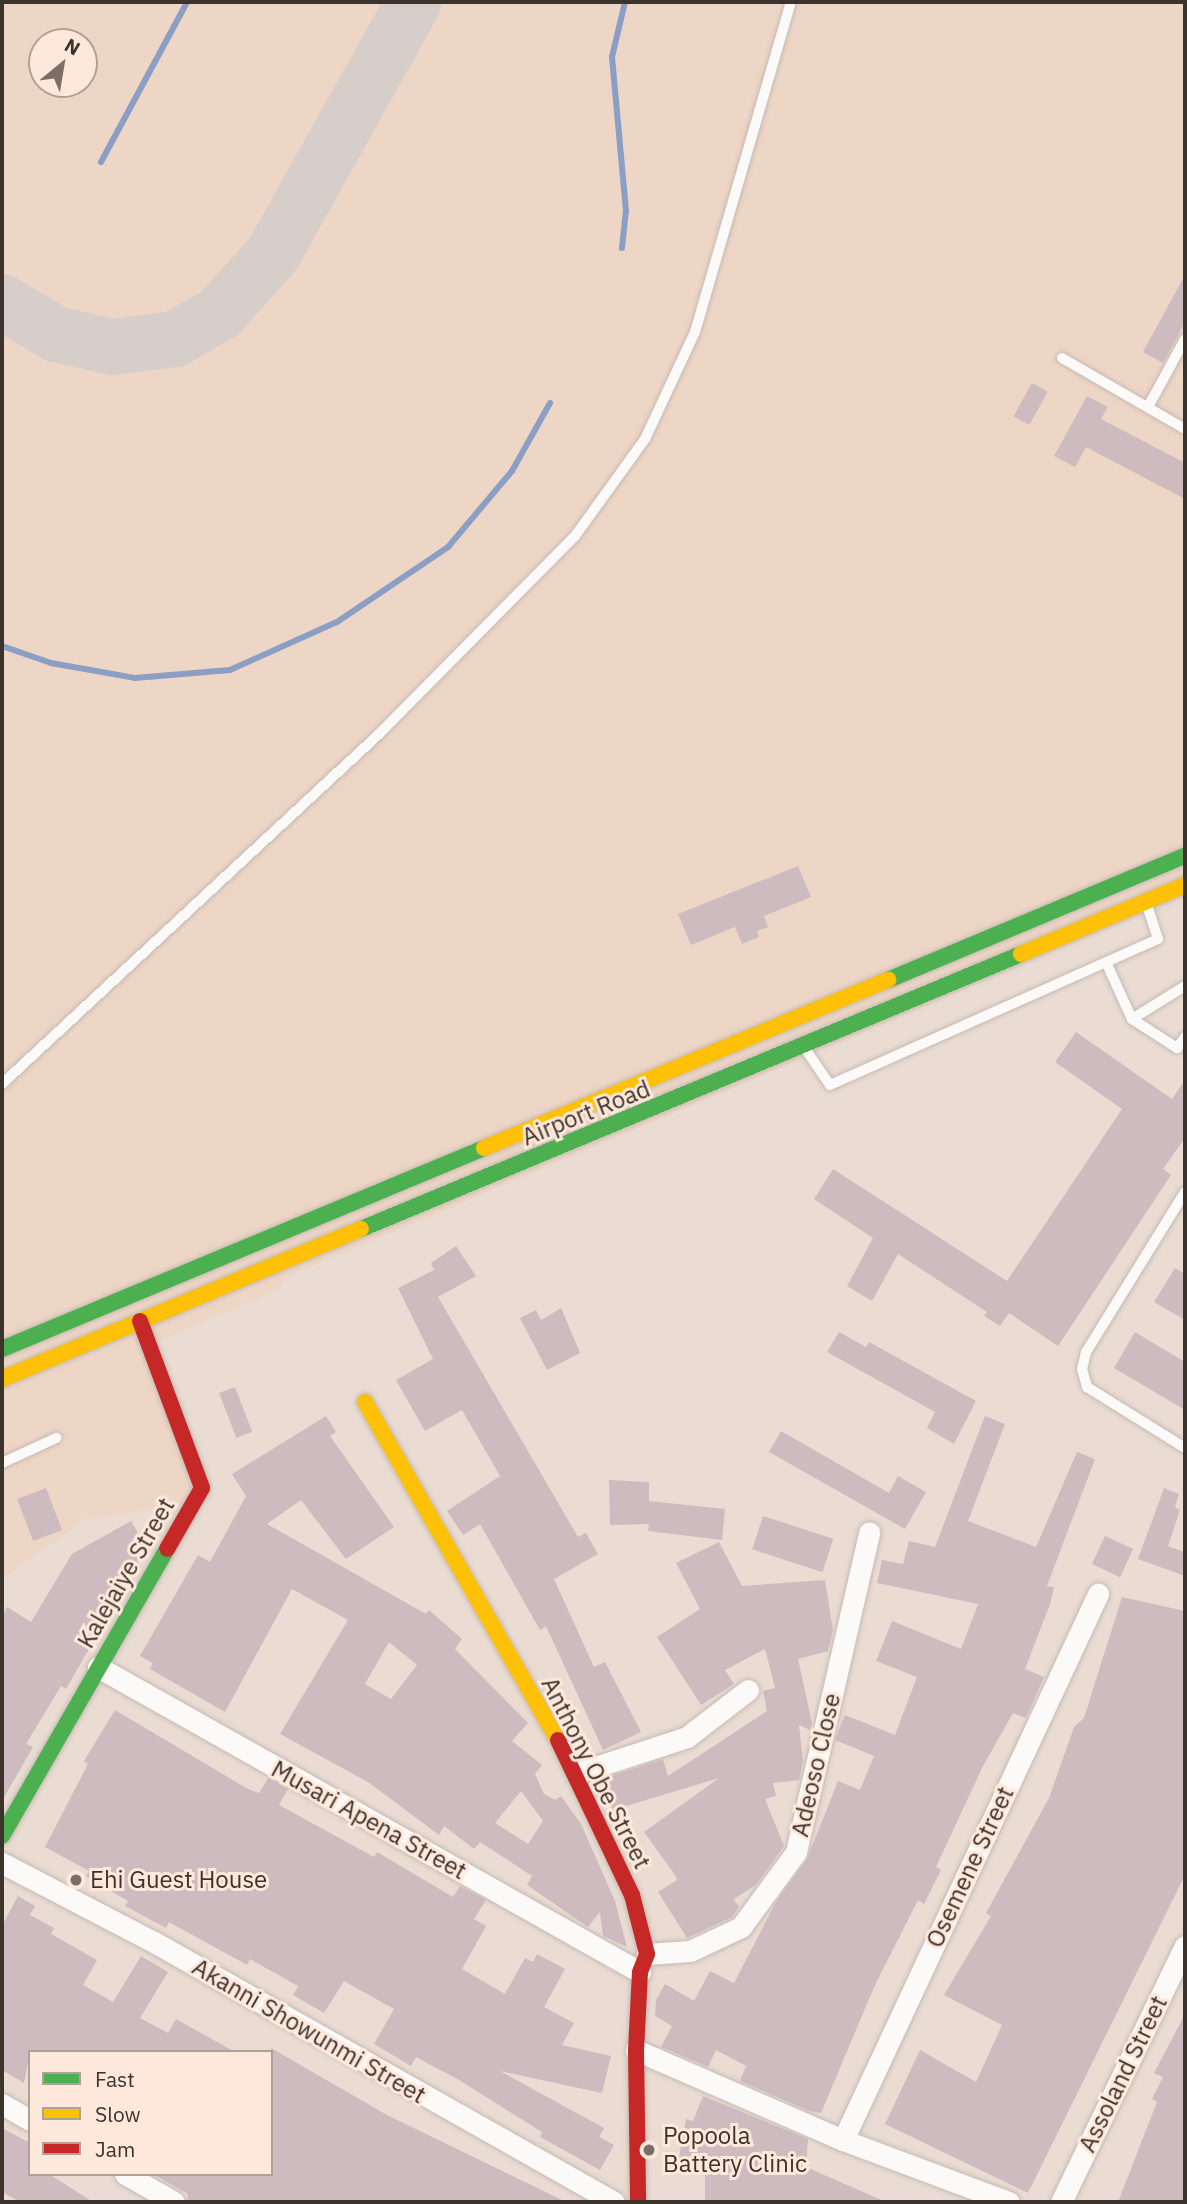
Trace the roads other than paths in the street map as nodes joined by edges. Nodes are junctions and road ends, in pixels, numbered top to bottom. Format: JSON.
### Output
{"nodes":[{"id":1,"x":791,"y":2,"type":"edge"},
{"id":2,"x":1185,"y":339,"type":"edge"},
{"id":3,"x":1062,"y":358,"type":"dead end"},
{"id":4,"x":1148,"y":407,"type":"junction"},
{"id":5,"x":1185,"y":429,"type":"edge"},
{"id":6,"x":1185,"y":856,"type":"edge"},
{"id":7,"x":1185,"y":885,"type":"edge"},
{"id":8,"x":1145,"y":901,"type":"junction"},
{"id":9,"x":1106,"y":962,"type":"junction"},
{"id":10,"x":1185,"y":986,"type":"edge"},
{"id":11,"x":1132,"y":1019,"type":"junction"},
{"id":12,"x":1185,"y":1037,"type":"edge"},
{"id":13,"x":804,"y":1047,"type":"junction"},
{"id":14,"x":2,"y":1084,"type":"edge"},
{"id":15,"x":1185,"y":1192,"type":"edge"},
{"id":16,"x":140,"y":1321,"type":"junction"},
{"id":17,"x":2,"y":1349,"type":"edge"},
{"id":18,"x":2,"y":1379,"type":"edge"},
{"id":19,"x":365,"y":1402,"type":"dead end"},
{"id":20,"x":56,"y":1438,"type":"dead end"},
{"id":21,"x":1185,"y":1448,"type":"edge"},
{"id":22,"x":2,"y":1462,"type":"edge"},
{"id":23,"x":869,"y":1532,"type":"dead end"},
{"id":24,"x":1098,"y":1594,"type":"dead end"},
{"id":25,"x":98,"y":1668,"type":"junction"},
{"id":26,"x":748,"y":1690,"type":"dead end"},
{"id":27,"x":576,"y":1773,"type":"junction"},
{"id":28,"x":2,"y":1836,"type":"edge"},
{"id":29,"x":2,"y":1863,"type":"edge"},
{"id":30,"x":1185,"y":1946,"type":"edge"},
{"id":31,"x":643,"y":1963,"type":"junction"},
{"id":32,"x":636,"y":2050,"type":"junction"},
{"id":33,"x":2,"y":2104,"type":"edge"},
{"id":34,"x":28,"y":2119,"type":"edge"},
{"id":35,"x":843,"y":2140,"type":"junction"},
{"id":36,"x":128,"y":2176,"type":"edge"},
{"id":37,"x":174,"y":2202,"type":"edge"},
{"id":38,"x":614,"y":2202,"type":"edge"},
{"id":39,"x":638,"y":2202,"type":"edge"},
{"id":40,"x":1009,"y":2202,"type":"edge"},
{"id":41,"x":1061,"y":2202,"type":"edge"}],
"edges":[{"from":1,"to":14,"type":"lane"},
{"from":2,"to":4,"type":"lane"},
{"from":3,"to":4,"type":"lane"},
{"from":4,"to":5,"type":"lane"},
{"from":6,"to":17,"type":"main road","name":"Airport Road"},
{"from":7,"to":8,"type":"main road","name":"Airport Road"},
{"from":8,"to":9,"type":"lane"},
{"from":8,"to":13,"type":"main road","name":"Airport Road"},
{"from":9,"to":11,"type":"lane"},
{"from":9,"to":13,"type":"lane"},
{"from":10,"to":11,"type":"lane"},
{"from":11,"to":12,"type":"lane"},
{"from":13,"to":16,"type":"main road","name":"Airport Road"},
{"from":15,"to":21,"type":"lane"},
{"from":16,"to":18,"type":"main road","name":"Airport Road"},
{"from":16,"to":25,"type":"main road","name":"Kalejaiye Street"},
{"from":19,"to":27,"type":"main road","name":"Anthony Obe Street"},
{"from":20,"to":22,"type":"lane"},
{"from":23,"to":31,"type":"street","name":"Adeoso Close"},
{"from":24,"to":35,"type":"street","name":"Osemene Street"},
{"from":25,"to":28,"type":"main road","name":"Kalejaiye Street"},
{"from":25,"to":31,"type":"street","name":"Musari Apena Street"},
{"from":26,"to":27,"type":"street"},
{"from":27,"to":31,"type":"main road","name":"Anthony Obe Street"},
{"from":29,"to":38,"type":"street","name":"Akanni Showunmi Street"},
{"from":30,"to":41,"type":"street","name":"Assoland Street"},
{"from":31,"to":32,"type":"main road","name":"Anthony Obe Street"},
{"from":32,"to":35,"type":"street"},
{"from":32,"to":39,"type":"main road","name":"Anthony Obe Street"},
{"from":33,"to":34,"type":"street"},
{"from":35,"to":40,"type":"street"},
{"from":36,"to":37,"type":"street"}]}
